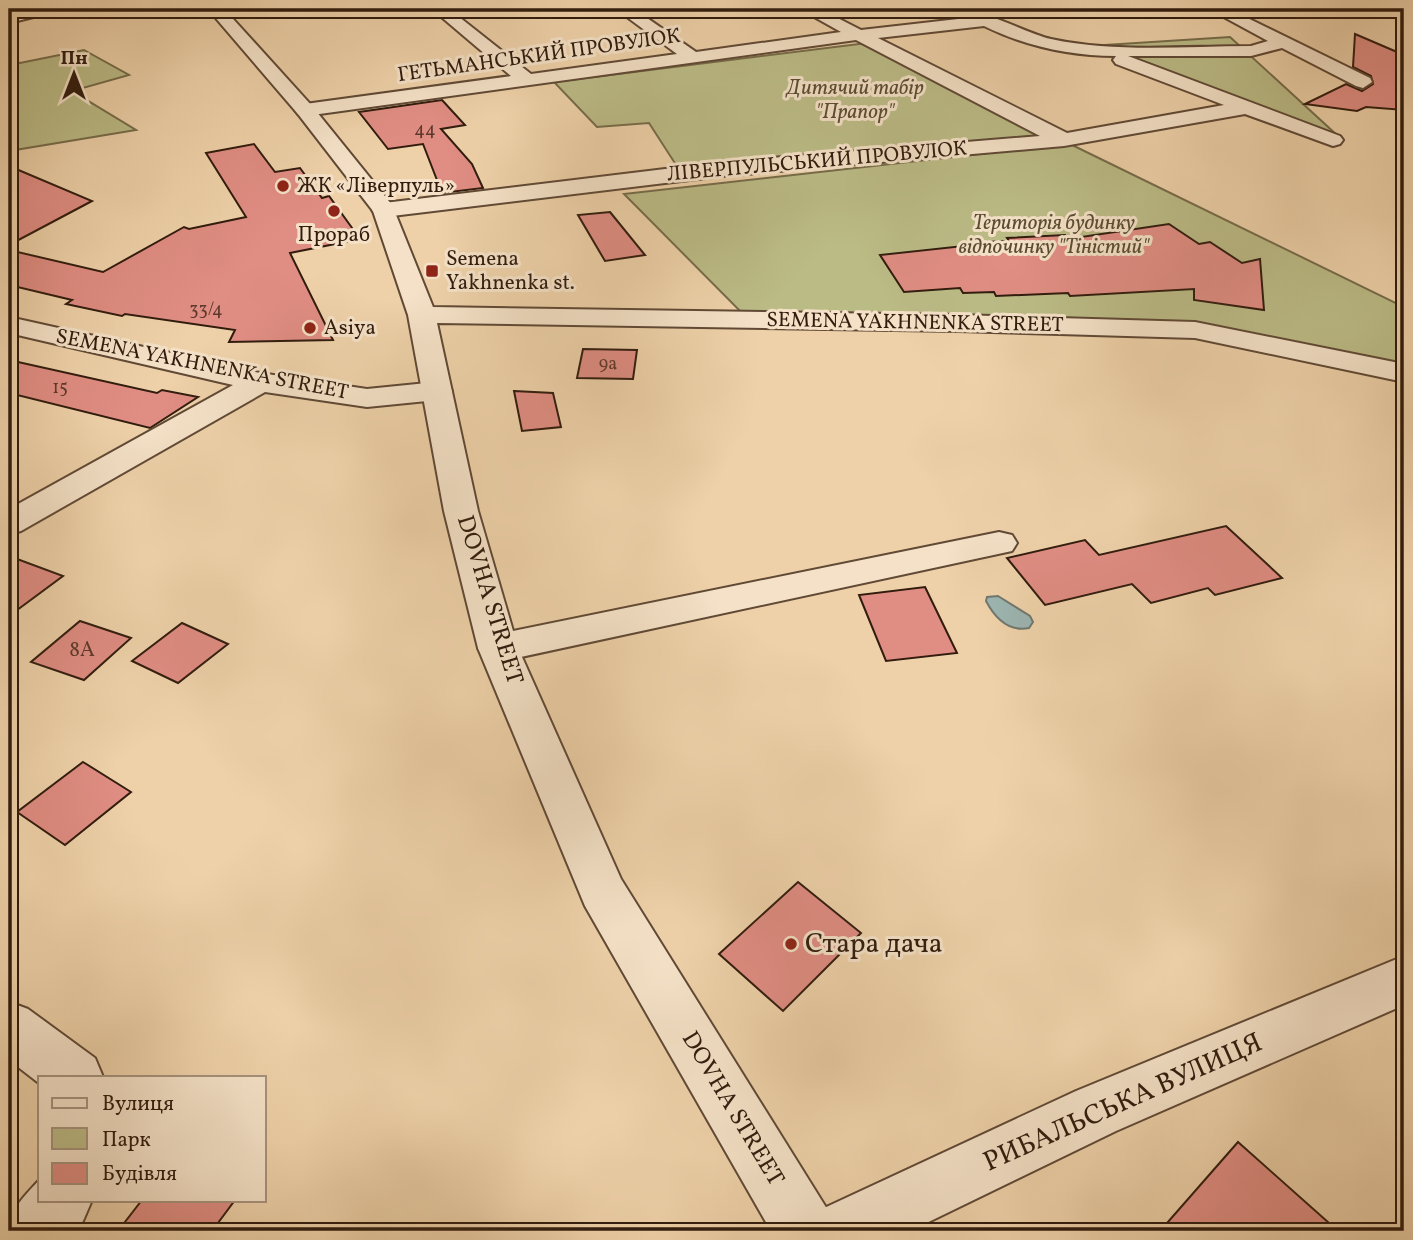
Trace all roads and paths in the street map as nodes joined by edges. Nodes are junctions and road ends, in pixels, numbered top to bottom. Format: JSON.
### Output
{"nodes":[{"id":1,"x":48,"y":9,"type":"edge"},
{"id":2,"x":216,"y":9,"type":"edge"},
{"id":3,"x":440,"y":9,"type":"edge"},
{"id":4,"x":624,"y":9,"type":"edge"},
{"id":5,"x":808,"y":9,"type":"edge"},
{"id":6,"x":961,"y":9,"type":"edge"},
{"id":7,"x":1217,"y":9,"type":"edge"},
{"id":8,"x":20,"y":11,"type":"edge"},
{"id":9,"x":9,"y":18,"type":"edge"},
{"id":10,"x":986,"y":21,"type":"junction"},
{"id":11,"x":858,"y":34,"type":"junction"},
{"id":12,"x":1284,"y":42,"type":"junction"},
{"id":13,"x":1098,"y":51,"type":"junction"},
{"id":14,"x":694,"y":58,"type":"junction"},
{"id":15,"x":528,"y":81,"type":"junction"},
{"id":16,"x":1363,"y":82,"type":"dead end"},
{"id":17,"x":1250,"y":107,"type":"junction"},
{"id":18,"x":305,"y":110,"type":"junction"},
{"id":19,"x":1333,"y":139,"type":"dead end"},
{"id":20,"x":1064,"y":140,"type":"junction"},
{"id":21,"x":384,"y":210,"type":"junction"},
{"id":22,"x":422,"y":315,"type":"junction"},
{"id":23,"x":9,"y":325,"type":"edge"},
{"id":24,"x":1404,"y":373,"type":"edge"},
{"id":25,"x":260,"y":382,"type":"junction"},
{"id":26,"x":437,"y":391,"type":"junction"},
{"id":27,"x":9,"y":523,"type":"edge"},
{"id":28,"x":999,"y":543,"type":"dead end"},
{"id":29,"x":498,"y":648,"type":"junction"},
{"id":30,"x":1404,"y":980,"type":"edge"},
{"id":31,"x":9,"y":1027,"type":"edge"},
{"id":32,"x":74,"y":1076,"type":"edge"},
{"id":33,"x":60,"y":1202,"type":"edge"},
{"id":34,"x":35,"y":1231,"type":"edge"},
{"id":35,"x":805,"y":1231,"type":"edge"},
{"id":36,"x":844,"y":1231,"type":"edge"}],
"edges":[{"from":1,"to":8,"type":"street"},
{"from":2,"to":18,"type":"street","name":"DOVHA STREET"},
{"from":3,"to":15,"type":"street"},
{"from":4,"to":14,"type":"street"},
{"from":5,"to":11,"type":"street"},
{"from":6,"to":10,"type":"street"},
{"from":7,"to":12,"type":"street"},
{"from":8,"to":9,"type":"street"},
{"from":10,"to":11,"type":"street","name":"ГЕТЬМАНСЬКИЙ ПРОВУЛОК"},
{"from":10,"to":13,"type":"street"},
{"from":11,"to":14,"type":"street","name":"ГЕТЬМАНСЬКИЙ ПРОВУЛОК"},
{"from":11,"to":20,"type":"street"},
{"from":12,"to":13,"type":"street"},
{"from":12,"to":16,"type":"street"},
{"from":13,"to":17,"type":"street"},
{"from":14,"to":15,"type":"street","name":"ГЕТЬМАНСЬКИЙ ПРОВУЛОК"},
{"from":15,"to":18,"type":"street","name":"ГЕТЬМАНСЬКИЙ ПРОВУЛОК"},
{"from":17,"to":19,"type":"street"},
{"from":17,"to":20,"type":"street","name":"ЛІВЕРПУЛЬСЬКИЙ ПРОВУЛОК"},
{"from":18,"to":21,"type":"street","name":"DOVHA STREET"},
{"from":20,"to":21,"type":"street","name":"ЛІВЕРПУЛЬСЬКИЙ ПРОВУЛОК"},
{"from":21,"to":22,"type":"street","name":"DOVHA STREET"},
{"from":22,"to":24,"type":"street","name":"SEMENA YAKHNENKA STREET"},
{"from":22,"to":26,"type":"street","name":"DOVHA STREET"},
{"from":23,"to":25,"type":"street","name":"SEMENA YAKHNENKA STREET"},
{"from":25,"to":26,"type":"street","name":"SEMENA YAKHNENKA STREET"},
{"from":25,"to":27,"type":"street"},
{"from":26,"to":29,"type":"street","name":"DOVHA STREET"},
{"from":28,"to":29,"type":"street"},
{"from":29,"to":35,"type":"street","name":"DOVHA STREET"},
{"from":30,"to":36,"type":"street","name":"РИБАЛЬСЬКА ВУЛИЦЯ"},
{"from":31,"to":32,"type":"street"},
{"from":33,"to":34,"type":"street"}]}
